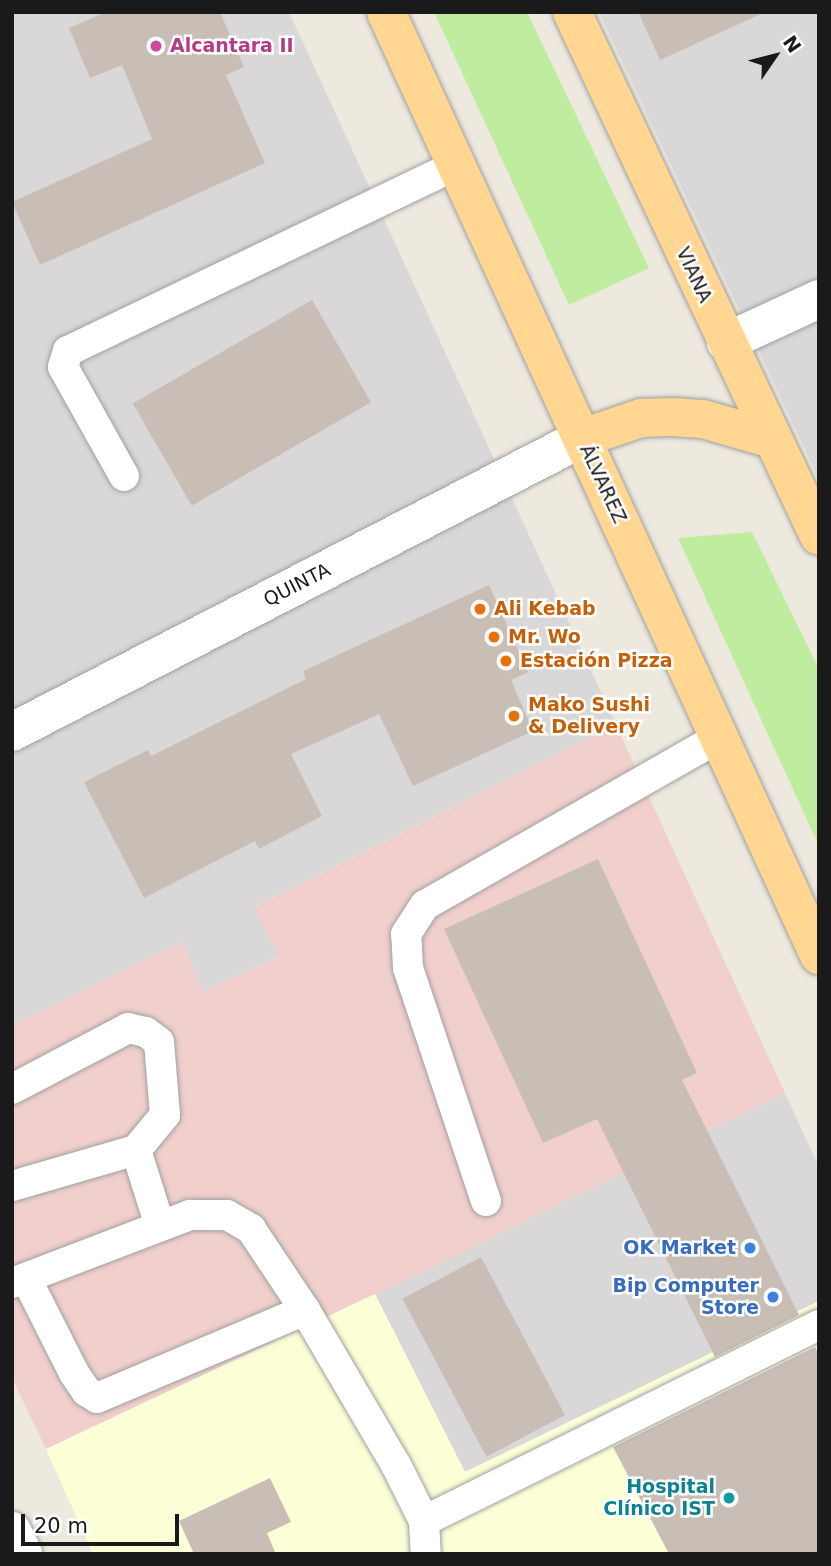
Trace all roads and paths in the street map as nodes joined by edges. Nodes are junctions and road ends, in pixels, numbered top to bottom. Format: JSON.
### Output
{"nodes":[{"id":1,"x":386,"y":12,"type":"edge"},
{"id":2,"x":572,"y":12,"type":"edge"},
{"id":3,"x":456,"y":165,"type":"junction"},
{"id":4,"x":819,"y":299,"type":"edge"},
{"id":5,"x":726,"y":342,"type":"junction"},
{"id":6,"x":582,"y":438,"type":"junction"},
{"id":7,"x":772,"y":439,"type":"junction"},
{"id":8,"x":124,"y":476,"type":"dead end"},
{"id":9,"x":819,"y":536,"type":"edge"},
{"id":10,"x":12,"y":732,"type":"edge"},
{"id":11,"x":719,"y":737,"type":"junction"},
{"id":12,"x":819,"y":956,"type":"edge"},
{"id":13,"x":12,"y":1089,"type":"edge"},
{"id":14,"x":136,"y":1150,"type":"junction"},
{"id":15,"x":12,"y":1186,"type":"edge"},
{"id":16,"x":486,"y":1201,"type":"dead end"},
{"id":17,"x":160,"y":1226,"type":"junction"},
{"id":18,"x":19,"y":1281,"type":"edge"},
{"id":19,"x":305,"y":1310,"type":"junction"},
{"id":20,"x":819,"y":1325,"type":"edge"},
{"id":21,"x":424,"y":1521,"type":"junction"},
{"id":22,"x":12,"y":1531,"type":"edge"},
{"id":23,"x":23,"y":1554,"type":"edge"},
{"id":24,"x":426,"y":1554,"type":"edge"}],
"edges":[{"from":1,"to":3,"type":"main road","name":"ÁLVAREZ"},
{"from":2,"to":5,"type":"main road","name":"VIANA"},
{"from":3,"to":6,"type":"main road","name":"ÁLVAREZ"},
{"from":3,"to":8,"type":"lane"},
{"from":4,"to":5,"type":"street"},
{"from":5,"to":7,"type":"main road","name":"VIANA"},
{"from":6,"to":7,"type":"main road"},
{"from":6,"to":10,"type":"street","name":"QUINTA"},
{"from":6,"to":11,"type":"main road","name":"ÁLVAREZ"},
{"from":7,"to":9,"type":"main road","name":"VIANA"},
{"from":11,"to":12,"type":"main road","name":"ÁLVAREZ"},
{"from":11,"to":16,"type":"lane"},
{"from":13,"to":14,"type":"lane"},
{"from":14,"to":15,"type":"lane"},
{"from":14,"to":17,"type":"lane"},
{"from":17,"to":18,"type":"lane"},
{"from":17,"to":19,"type":"lane"},
{"from":18,"to":19,"type":"lane"},
{"from":19,"to":21,"type":"lane"},
{"from":20,"to":21,"type":"lane"},
{"from":21,"to":24,"type":"lane"},
{"from":22,"to":23,"type":"street"}]}
